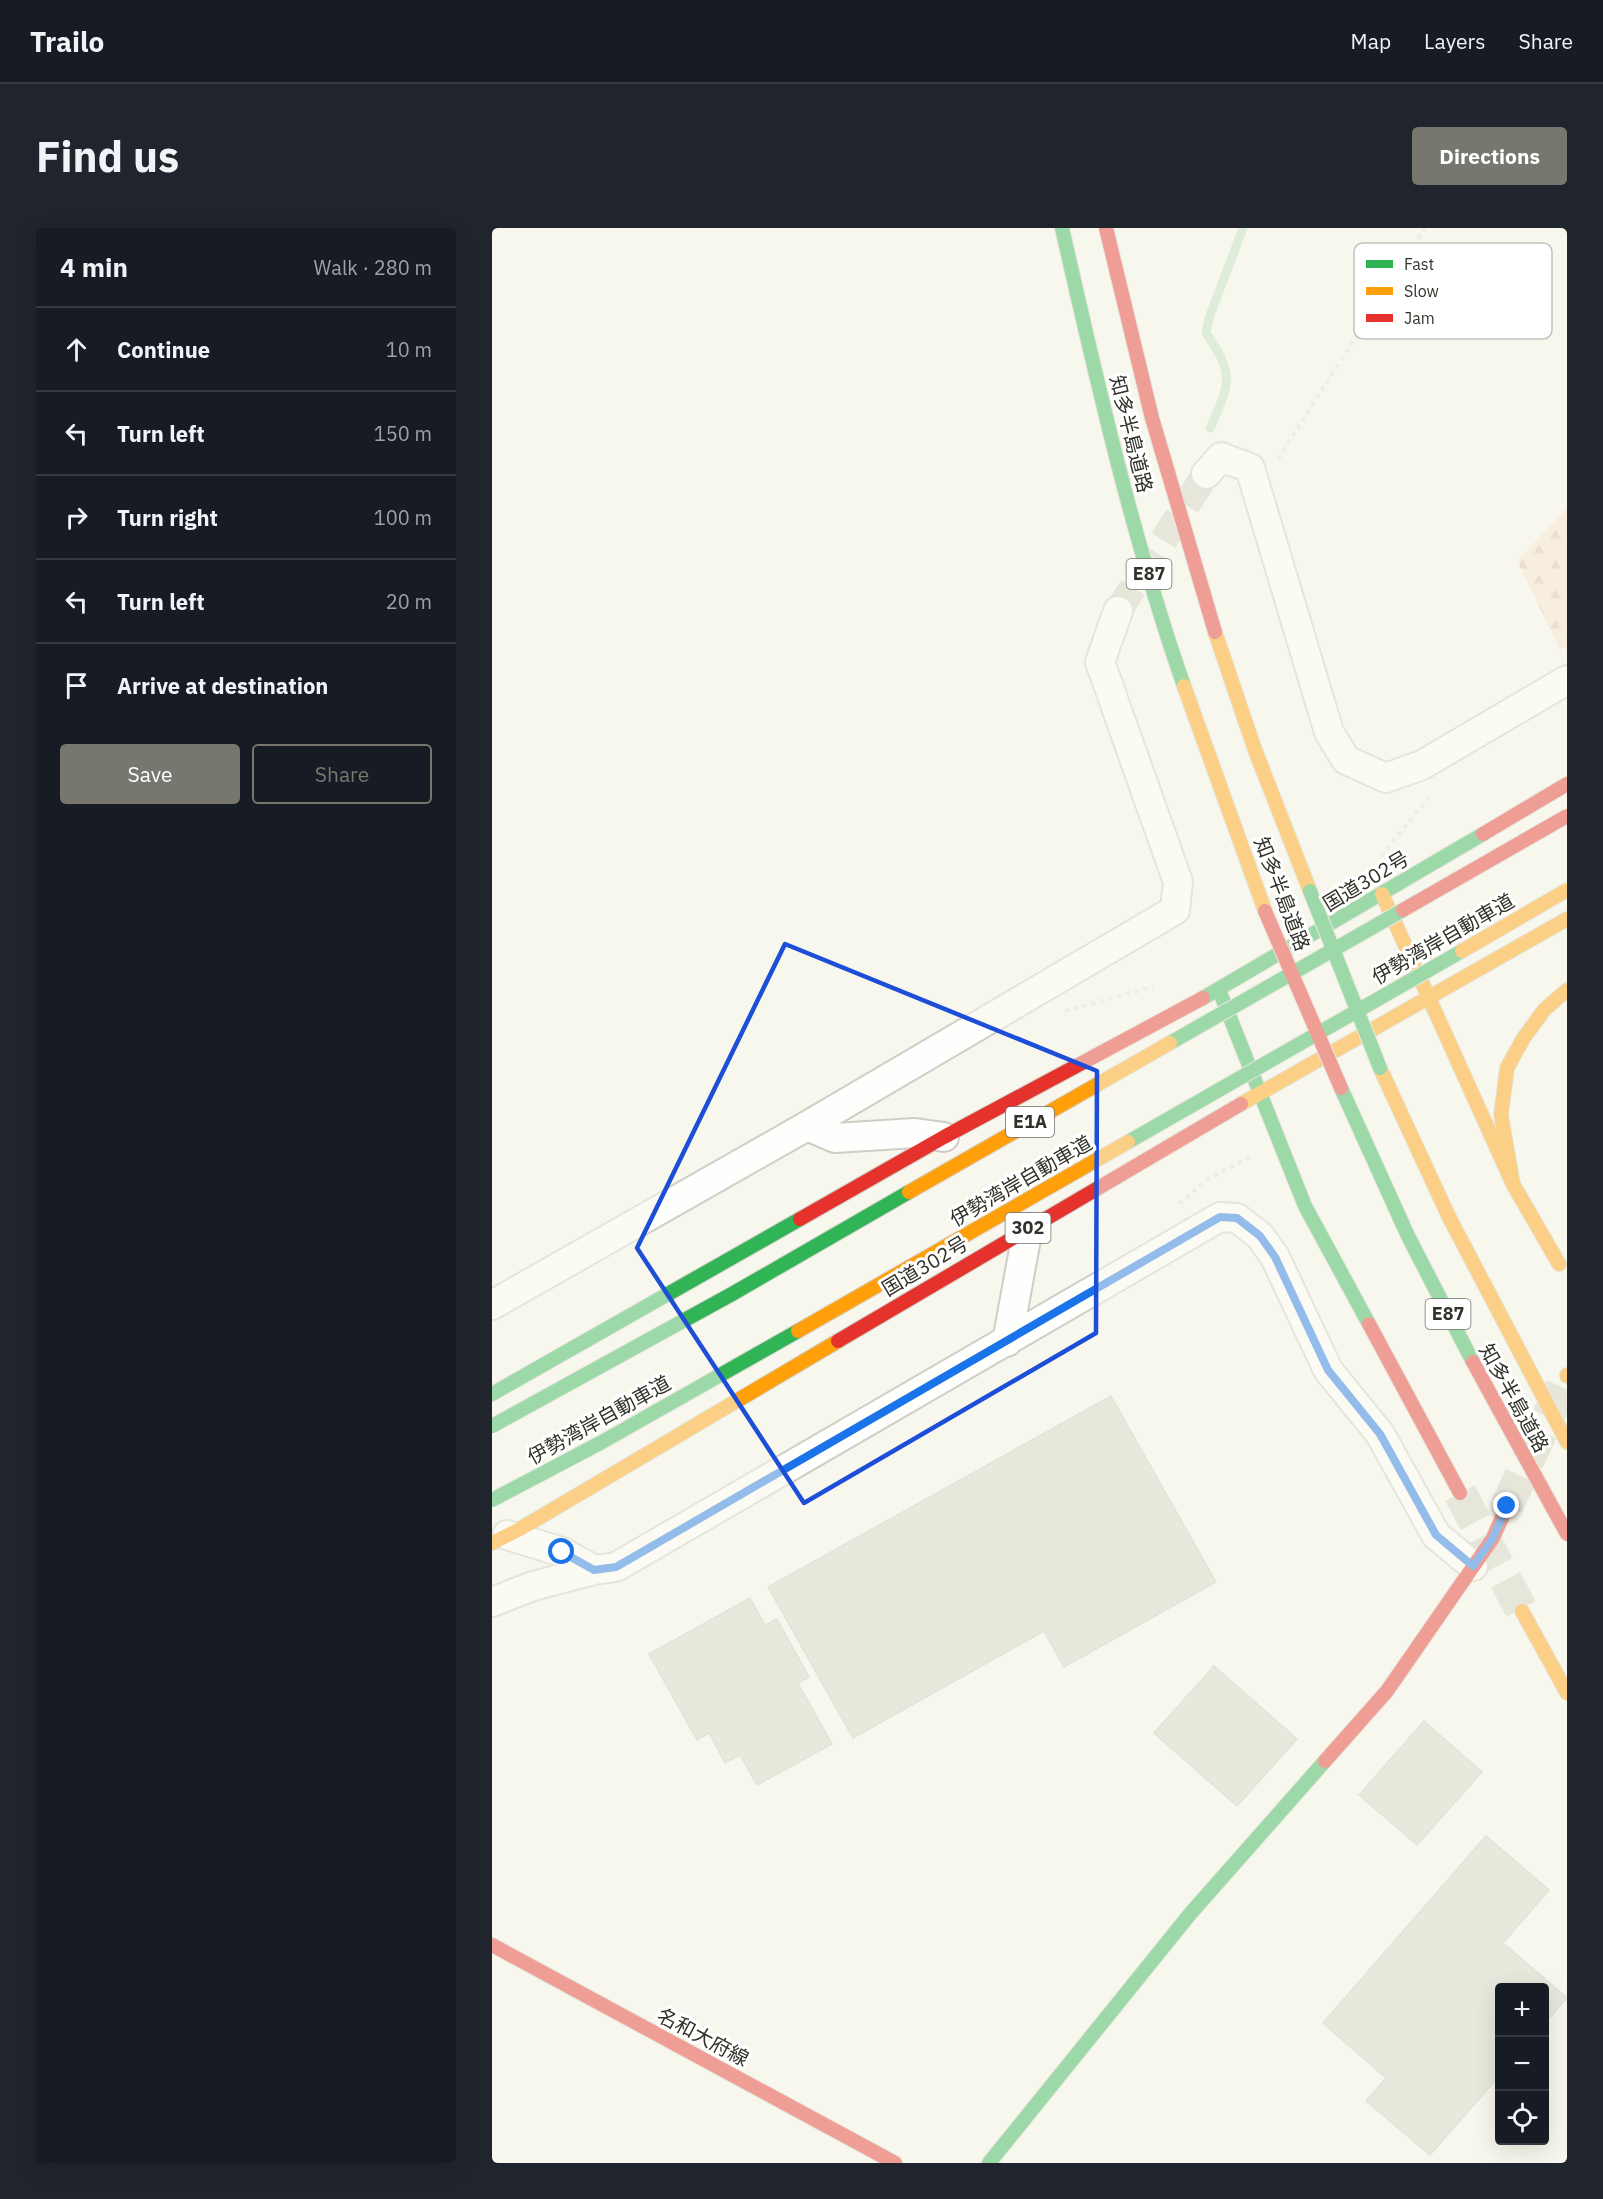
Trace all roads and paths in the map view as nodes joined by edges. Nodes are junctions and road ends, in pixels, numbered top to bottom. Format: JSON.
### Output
{"nodes":[{"id":1,"x":1062,"y":228,"type":"edge"},
{"id":2,"x":1106,"y":228,"type":"edge"},
{"id":3,"x":1425,"y":228,"type":"edge"},
{"id":4,"x":1415,"y":243,"type":"edge"},
{"id":5,"x":1354,"y":339,"type":"edge"},
{"id":6,"x":1206,"y":474,"type":"tunnel mouth"},
{"id":7,"x":1254,"y":487,"type":"junction"},
{"id":8,"x":1118,"y":611,"type":"tunnel mouth"},
{"id":9,"x":1567,"y":680,"type":"edge"},
{"id":10,"x":1567,"y":782,"type":"edge"},
{"id":11,"x":1567,"y":816,"type":"edge"},
{"id":12,"x":1567,"y":890,"type":"edge"},
{"id":13,"x":1382,"y":894,"type":"junction"},
{"id":14,"x":1567,"y":919,"type":"edge"},
{"id":15,"x":1219,"y":990,"type":"junction"},
{"id":16,"x":1567,"y":990,"type":"edge"},
{"id":17,"x":1429,"y":997,"type":"junction"},
{"id":18,"x":1260,"y":1092,"type":"junction"},
{"id":19,"x":807,"y":1126,"type":"junction"},
{"id":20,"x":944,"y":1137,"type":"junction"},
{"id":21,"x":1513,"y":1184,"type":"junction"},
{"id":22,"x":1028,"y":1228,"type":"junction"},
{"id":23,"x":1559,"y":1264,"type":"dead end"},
{"id":24,"x":492,"y":1305,"type":"edge"},
{"id":25,"x":1006,"y":1342,"type":"junction"},
{"id":26,"x":492,"y":1394,"type":"edge"},
{"id":27,"x":492,"y":1426,"type":"edge"},
{"id":28,"x":1567,"y":1442,"type":"edge"},
{"id":29,"x":1460,"y":1493,"type":"tunnel mouth"},
{"id":30,"x":492,"y":1500,"type":"edge"},
{"id":31,"x":1507,"y":1506,"type":"tunnel mouth"},
{"id":32,"x":1567,"y":1534,"type":"edge"},
{"id":33,"x":499,"y":1539,"type":"edge"},
{"id":34,"x":1473,"y":1566,"type":"junction"},
{"id":35,"x":594,"y":1570,"type":"junction"},
{"id":36,"x":492,"y":1602,"type":"edge"},
{"id":37,"x":1522,"y":1611,"type":"tunnel mouth"},
{"id":38,"x":1567,"y":1693,"type":"edge"},
{"id":39,"x":492,"y":1945,"type":"edge"},
{"id":40,"x":895,"y":2163,"type":"edge"},
{"id":41,"x":989,"y":2163,"type":"edge"}],
"edges":[{"from":1,"to":32,"type":"main road","name":"知多半島道路","number":"E87","bridge":true},
{"from":2,"to":28,"type":"main road","name":"知多半島道路","number":"E87","bridge":true},
{"from":3,"to":4,"type":"path"},
{"from":5,"to":7,"type":"path"},
{"from":6,"to":7,"type":"street"},
{"from":7,"to":9,"type":"street"},
{"from":8,"to":19,"type":"street"},
{"from":10,"to":13,"type":"main road","name":"国道302号"},
{"from":11,"to":27,"type":"main road","number":"E1A","bridge":true},
{"from":12,"to":30,"type":"main road","name":"伊勢湾岸自動車道","bridge":true},
{"from":13,"to":15,"type":"main road","name":"国道302号"},
{"from":13,"to":17,"type":"main road"},
{"from":14,"to":17,"type":"main road","name":"国道302号","number":"302"},
{"from":15,"to":18,"type":"main road"},
{"from":15,"to":20,"type":"main road","name":"国道302号"},
{"from":16,"to":21,"type":"main road"},
{"from":17,"to":18,"type":"main road","name":"国道302号","number":"302"},
{"from":17,"to":21,"type":"main road"},
{"from":18,"to":22,"type":"main road","name":"国道302号","number":"302"},
{"from":18,"to":29,"type":"main road"},
{"from":19,"to":20,"type":"street"},
{"from":19,"to":24,"type":"street"},
{"from":20,"to":26,"type":"main road","name":"国道302号"},
{"from":21,"to":23,"type":"main road"},
{"from":22,"to":25,"type":"street"},
{"from":22,"to":33,"type":"main road","name":"国道302号","number":"302"},
{"from":25,"to":34,"type":"street"},
{"from":25,"to":35,"type":"street"},
{"from":31,"to":34,"type":"main road"},
{"from":33,"to":35,"type":"street"},
{"from":34,"to":41,"type":"main road"},
{"from":35,"to":36,"type":"street"},
{"from":37,"to":38,"type":"main road"},
{"from":39,"to":40,"type":"main road","name":"名和大府線"}]}
